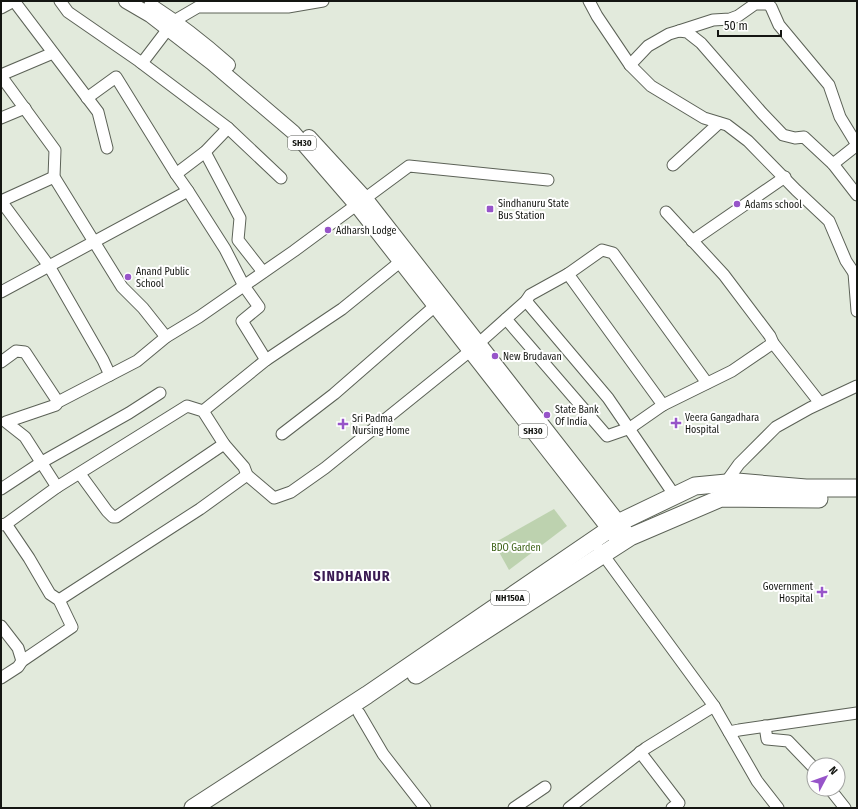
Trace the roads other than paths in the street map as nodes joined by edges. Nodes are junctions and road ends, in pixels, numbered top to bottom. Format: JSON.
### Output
{"nodes":[{"id":1,"x":14,"y":1,"type":"edge"},
{"id":2,"x":60,"y":1,"type":"edge"},
{"id":3,"x":126,"y":1,"type":"edge"},
{"id":4,"x":142,"y":1,"type":"edge"},
{"id":5,"x":322,"y":1,"type":"edge"},
{"id":6,"x":589,"y":1,"type":"edge"},
{"id":7,"x":258,"y":4,"type":"edge"},
{"id":8,"x":288,"y":4,"type":"edge"},
{"id":9,"x":1,"y":8,"type":"edge"},
{"id":10,"x":171,"y":25,"type":"junction"},
{"id":11,"x":679,"y":30,"type":"junction"},
{"id":12,"x":53,"y":53,"type":"junction"},
{"id":13,"x":142,"y":63,"type":"junction"},
{"id":14,"x":630,"y":65,"type":"junction"},
{"id":15,"x":1,"y":75,"type":"edge"},
{"id":16,"x":87,"y":98,"type":"junction"},
{"id":17,"x":25,"y":108,"type":"junction"},
{"id":18,"x":1,"y":118,"type":"edge"},
{"id":19,"x":719,"y":123,"type":"junction"},
{"id":20,"x":228,"y":128,"type":"junction"},
{"id":21,"x":857,"y":145,"type":"edge"},
{"id":22,"x":107,"y":148,"type":"dead end"},
{"id":23,"x":205,"y":152,"type":"junction"},
{"id":24,"x":833,"y":164,"type":"junction"},
{"id":25,"x":672,"y":165,"type":"dead end"},
{"id":26,"x":176,"y":174,"type":"junction"},
{"id":27,"x":54,"y":176,"type":"junction"},
{"id":28,"x":785,"y":177,"type":"junction"},
{"id":29,"x":280,"y":178,"type":"dead end"},
{"id":30,"x":548,"y":180,"type":"dead end"},
{"id":31,"x":188,"y":191,"type":"junction"},
{"id":32,"x":857,"y":195,"type":"edge"},
{"id":33,"x":1,"y":201,"type":"edge"},
{"id":34,"x":361,"y":202,"type":"junction"},
{"id":35,"x":666,"y":212,"type":"dead end"},
{"id":36,"x":692,"y":241,"type":"junction"},
{"id":37,"x":94,"y":242,"type":"junction"},
{"id":38,"x":400,"y":262,"type":"junction"},
{"id":39,"x":49,"y":266,"type":"junction"},
{"id":40,"x":263,"y":272,"type":"junction"},
{"id":41,"x":856,"y":272,"type":"edge"},
{"id":42,"x":568,"y":274,"type":"junction"},
{"id":43,"x":244,"y":286,"type":"junction"},
{"id":44,"x":1,"y":292,"type":"edge"},
{"id":45,"x":526,"y":301,"type":"junction"},
{"id":46,"x":435,"y":306,"type":"junction"},
{"id":47,"x":857,"y":311,"type":"edge"},
{"id":48,"x":506,"y":319,"type":"junction"},
{"id":49,"x":166,"y":337,"type":"junction"},
{"id":50,"x":773,"y":344,"type":"junction"},
{"id":51,"x":474,"y":347,"type":"junction"},
{"id":52,"x":266,"y":360,"type":"junction"},
{"id":53,"x":1,"y":362,"type":"edge"},
{"id":54,"x":110,"y":375,"type":"junction"},
{"id":55,"x":707,"y":384,"type":"junction"},
{"id":56,"x":857,"y":386,"type":"edge"},
{"id":57,"x":160,"y":393,"type":"dead end"},
{"id":58,"x":58,"y":402,"type":"junction"},
{"id":59,"x":820,"y":403,"type":"junction"},
{"id":60,"x":663,"y":405,"type":"junction"},
{"id":61,"x":203,"y":410,"type":"junction"},
{"id":62,"x":3,"y":421,"type":"edge"},
{"id":63,"x":630,"y":428,"type":"junction"},
{"id":64,"x":282,"y":434,"type":"dead end"},
{"id":65,"x":224,"y":444,"type":"junction"},
{"id":66,"x":42,"y":462,"type":"junction"},
{"id":67,"x":80,"y":474,"type":"junction"},
{"id":68,"x":247,"y":475,"type":"junction"},
{"id":69,"x":57,"y":487,"type":"junction"},
{"id":70,"x":1,"y":488,"type":"edge"},
{"id":71,"x":857,"y":488,"type":"edge"},
{"id":72,"x":722,"y":491,"type":"junction"},
{"id":73,"x":675,"y":496,"type":"junction"},
{"id":74,"x":857,"y":499,"type":"edge"},
{"id":75,"x":3,"y":525,"type":"edge"},
{"id":76,"x":614,"y":526,"type":"junction"},
{"id":77,"x":625,"y":540,"type":"junction"},
{"id":78,"x":598,"y":547,"type":"junction"},
{"id":79,"x":59,"y":600,"type":"junction"},
{"id":80,"x":1,"y":626,"type":"edge"},
{"id":81,"x":22,"y":661,"type":"junction"},
{"id":82,"x":1,"y":678,"type":"edge"},
{"id":83,"x":714,"y":706,"type":"junction"},
{"id":84,"x":359,"y":713,"type":"junction"},
{"id":85,"x":857,"y":713,"type":"edge"},
{"id":86,"x":765,"y":726,"type":"junction"},
{"id":87,"x":729,"y":732,"type":"junction"},
{"id":88,"x":640,"y":752,"type":"junction"},
{"id":89,"x":806,"y":760,"type":"edge"},
{"id":90,"x":545,"y":787,"type":"dead end"},
{"id":91,"x":836,"y":797,"type":"edge"},
{"id":92,"x":193,"y":808,"type":"edge"},
{"id":93,"x":213,"y":808,"type":"edge"},
{"id":94,"x":425,"y":808,"type":"edge"},
{"id":95,"x":514,"y":808,"type":"edge"},
{"id":96,"x":569,"y":808,"type":"edge"},
{"id":97,"x":672,"y":808,"type":"edge"},
{"id":98,"x":778,"y":808,"type":"edge"},
{"id":99,"x":845,"y":808,"type":"edge"}],
"edges":[{"from":1,"to":9,"type":"street"},
{"from":1,"to":12,"type":"street"},
{"from":2,"to":13,"type":"street"},
{"from":3,"to":10,"type":"main road"},
{"from":4,"to":10,"type":"main road"},
{"from":5,"to":8,"type":"street"},
{"from":6,"to":14,"type":"street"},
{"from":7,"to":8,"type":"street"},
{"from":7,"to":10,"type":"street"},
{"from":10,"to":13,"type":"street"},
{"from":10,"to":34,"type":"main road"},
{"from":11,"to":14,"type":"street"},
{"from":11,"to":21,"type":"street"},
{"from":11,"to":24,"type":"street"},
{"from":12,"to":15,"type":"street"},
{"from":12,"to":16,"type":"street"},
{"from":13,"to":20,"type":"street"},
{"from":14,"to":19,"type":"street"},
{"from":15,"to":17,"type":"street"},
{"from":16,"to":22,"type":"street"},
{"from":16,"to":26,"type":"street"},
{"from":17,"to":18,"type":"street"},
{"from":17,"to":27,"type":"street"},
{"from":19,"to":25,"type":"street"},
{"from":19,"to":28,"type":"street"},
{"from":20,"to":23,"type":"street"},
{"from":20,"to":29,"type":"street"},
{"from":21,"to":24,"type":"street"},
{"from":23,"to":26,"type":"street"},
{"from":23,"to":40,"type":"street"},
{"from":24,"to":32,"type":"street"},
{"from":26,"to":31,"type":"street"},
{"from":27,"to":33,"type":"street"},
{"from":27,"to":37,"type":"street"},
{"from":28,"to":36,"type":"street"},
{"from":28,"to":41,"type":"street"},
{"from":30,"to":34,"type":"street"},
{"from":31,"to":37,"type":"street"},
{"from":31,"to":43,"type":"street"},
{"from":33,"to":39,"type":"street"},
{"from":34,"to":38,"type":"main road","number":"SH30"},
{"from":34,"to":40,"type":"street"},
{"from":34,"to":51,"type":"main road"},
{"from":35,"to":36,"type":"street"},
{"from":36,"to":50,"type":"street"},
{"from":37,"to":39,"type":"street"},
{"from":37,"to":49,"type":"street"},
{"from":38,"to":46,"type":"main road","number":"SH30"},
{"from":38,"to":52,"type":"street"},
{"from":39,"to":44,"type":"street"},
{"from":39,"to":54,"type":"street"},
{"from":40,"to":43,"type":"street"},
{"from":41,"to":47,"type":"street"},
{"from":42,"to":45,"type":"street"},
{"from":42,"to":55,"type":"street"},
{"from":42,"to":60,"type":"street"},
{"from":43,"to":49,"type":"street"},
{"from":43,"to":52,"type":"street"},
{"from":45,"to":48,"type":"street"},
{"from":45,"to":63,"type":"street"},
{"from":46,"to":51,"type":"main road","number":"SH30"},
{"from":46,"to":64,"type":"street"},
{"from":48,"to":51,"type":"street"},
{"from":48,"to":63,"type":"street"},
{"from":49,"to":54,"type":"street"},
{"from":50,"to":55,"type":"street"},
{"from":50,"to":59,"type":"street"},
{"from":51,"to":68,"type":"street"},
{"from":51,"to":76,"type":"main road","number":"SH30"},
{"from":52,"to":61,"type":"street"},
{"from":53,"to":58,"type":"street"},
{"from":54,"to":58,"type":"street"},
{"from":55,"to":60,"type":"street"},
{"from":56,"to":59,"type":"street"},
{"from":57,"to":66,"type":"street"},
{"from":58,"to":62,"type":"street"},
{"from":59,"to":72,"type":"street"},
{"from":60,"to":63,"type":"street"},
{"from":61,"to":65,"type":"street"},
{"from":61,"to":67,"type":"street"},
{"from":62,"to":66,"type":"street"},
{"from":63,"to":73,"type":"street"},
{"from":65,"to":67,"type":"street"},
{"from":65,"to":68,"type":"street"},
{"from":66,"to":69,"type":"street"},
{"from":66,"to":70,"type":"street"},
{"from":67,"to":69,"type":"street"},
{"from":68,"to":79,"type":"street"},
{"from":69,"to":75,"type":"street"},
{"from":71,"to":72,"type":"highway","number":"NH150A"},
{"from":72,"to":73,"type":"highway","number":"NH150A"},
{"from":72,"to":74,"type":"highway","number":"NH150A"},
{"from":72,"to":77,"type":"highway","number":"NH150A"},
{"from":73,"to":76,"type":"highway","number":"NH150A"},
{"from":75,"to":79,"type":"street"},
{"from":76,"to":77,"type":"main road","number":"SH30"},
{"from":76,"to":78,"type":"highway","number":"NH150A"},
{"from":77,"to":78,"type":"highway","number":"NH150A"},
{"from":78,"to":83,"type":"street"},
{"from":78,"to":84,"type":"highway","number":"NH150A"},
{"from":78,"to":92,"type":"highway","number":"NH150A"},
{"from":79,"to":81,"type":"street"},
{"from":80,"to":81,"type":"street"},
{"from":81,"to":82,"type":"street"},
{"from":83,"to":87,"type":"street"},
{"from":83,"to":88,"type":"street"},
{"from":84,"to":93,"type":"highway","number":"NH150A"},
{"from":84,"to":94,"type":"street"},
{"from":85,"to":86,"type":"street"},
{"from":86,"to":87,"type":"street"},
{"from":86,"to":89,"type":"street"},
{"from":87,"to":98,"type":"street"},
{"from":88,"to":96,"type":"street"},
{"from":88,"to":97,"type":"street"},
{"from":90,"to":95,"type":"street"},
{"from":91,"to":99,"type":"street"}]}
